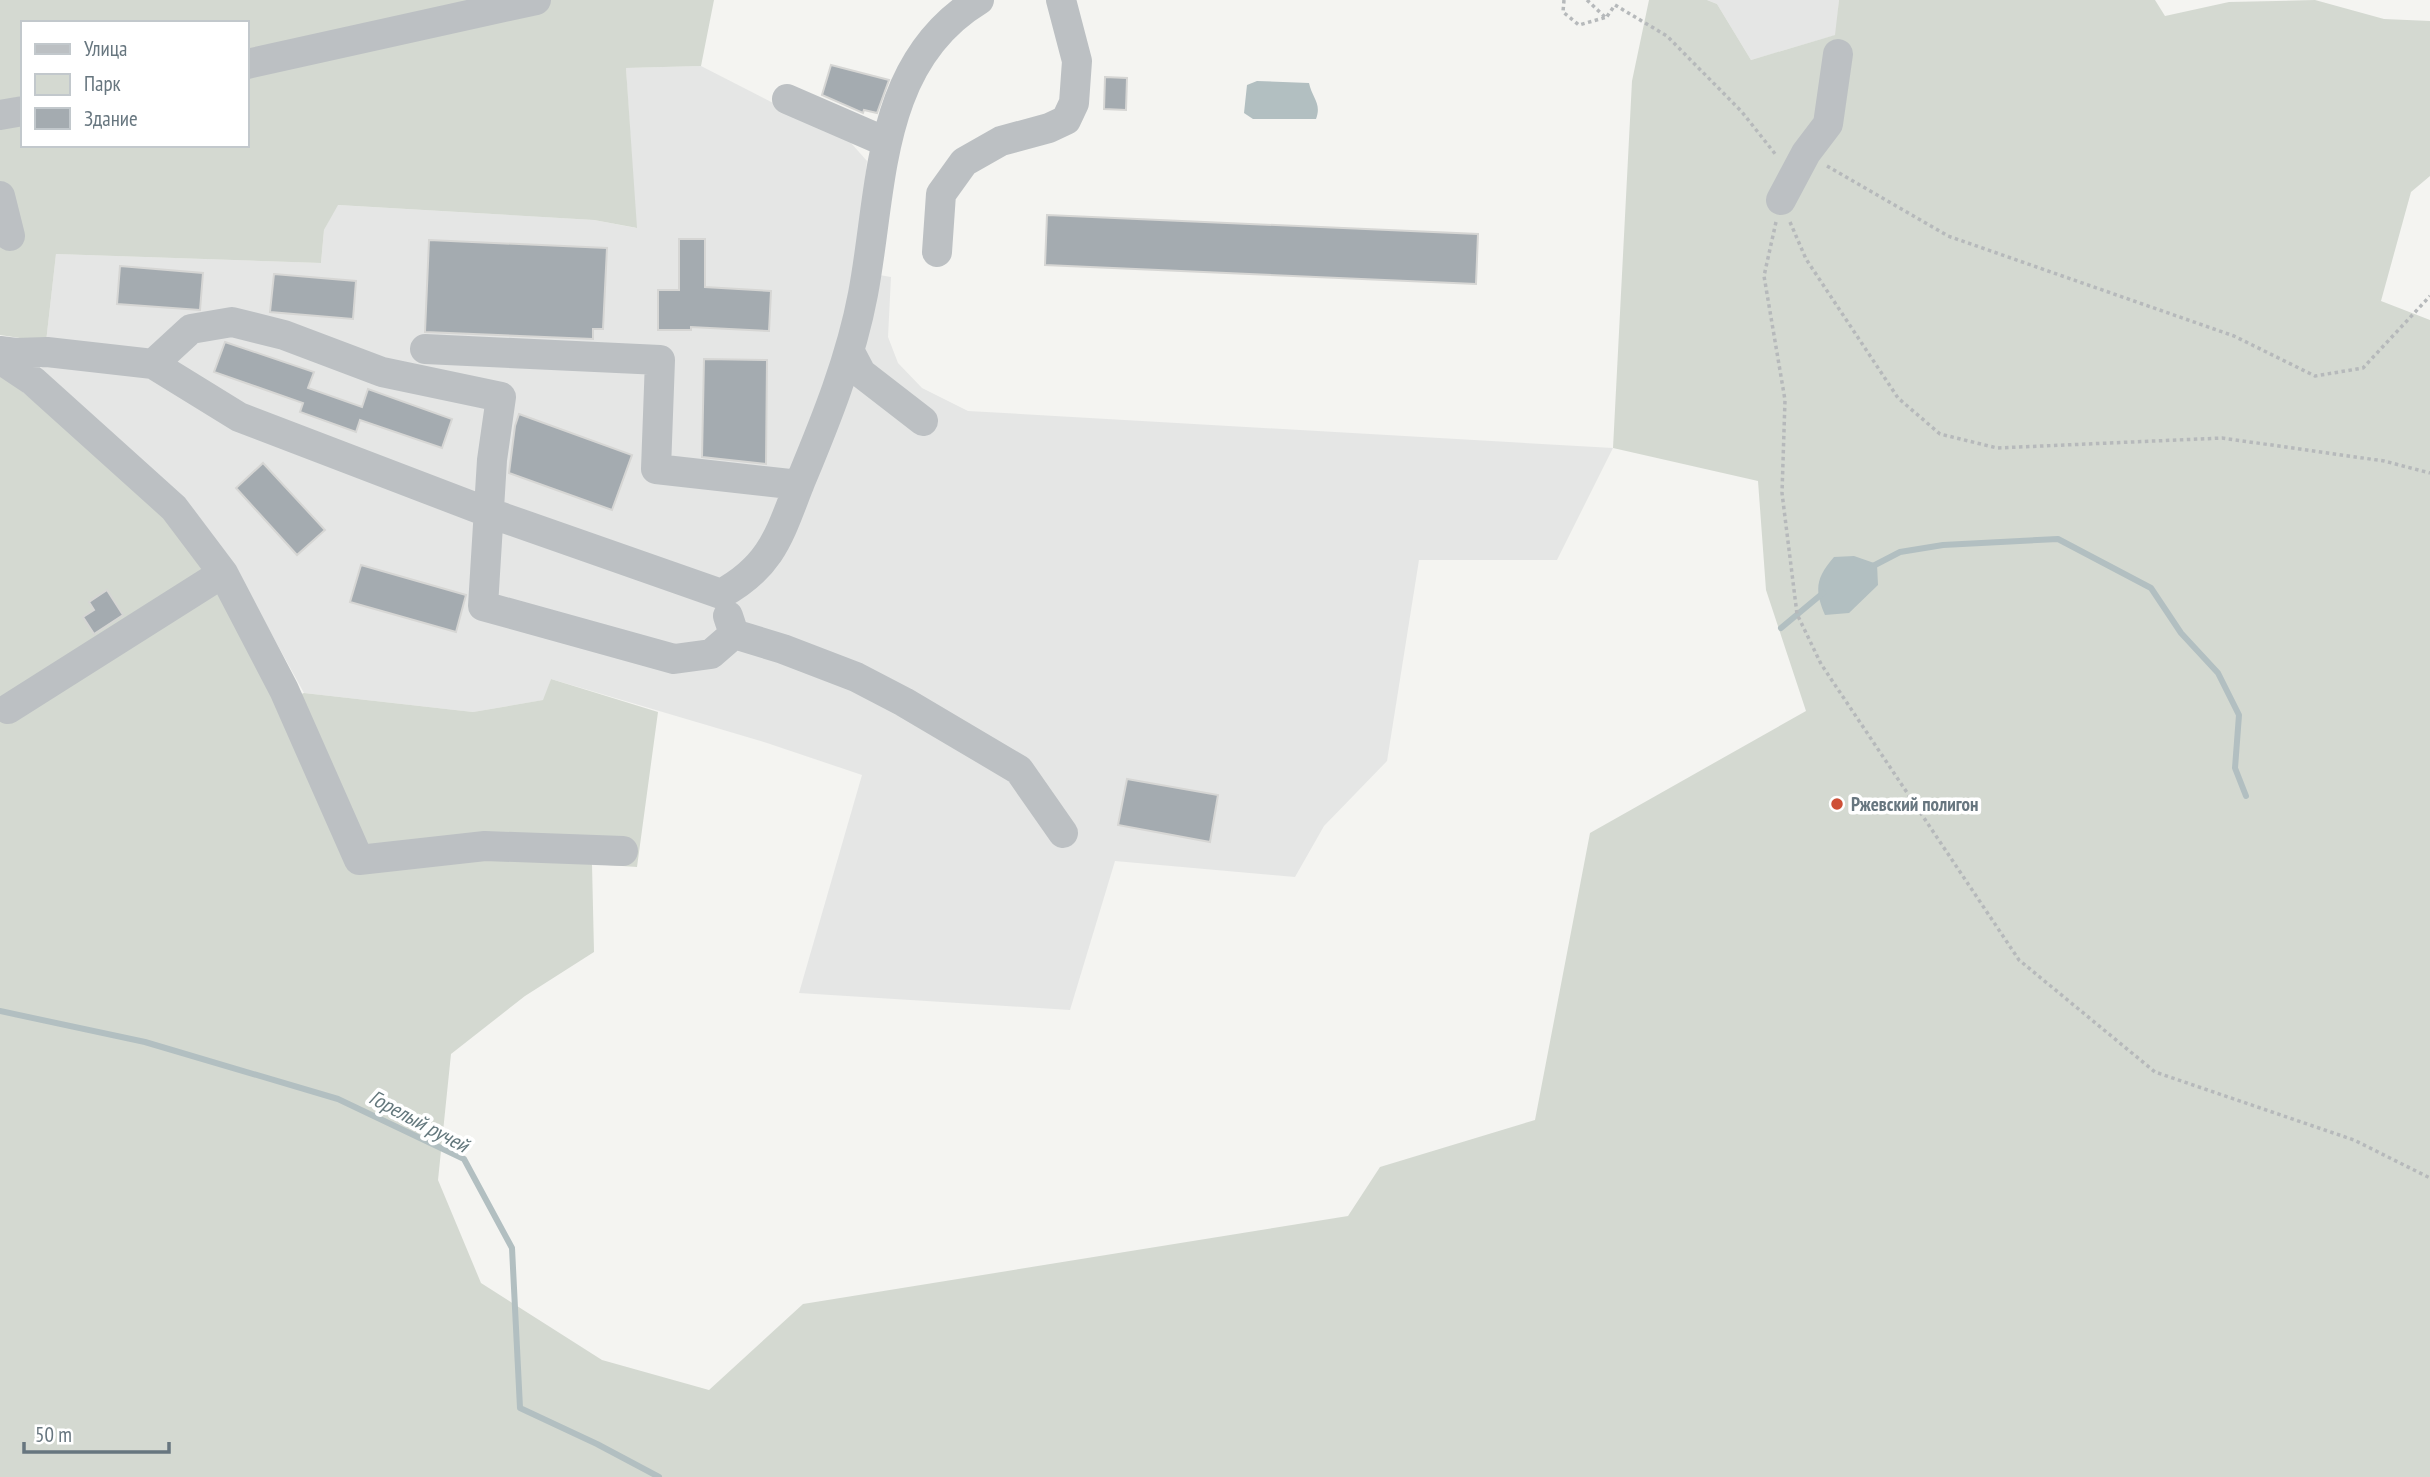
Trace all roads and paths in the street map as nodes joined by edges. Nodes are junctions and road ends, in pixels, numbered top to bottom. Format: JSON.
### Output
{"nodes":[{"id":1,"x":979,"y":0,"type":"edge"},
{"id":2,"x":1061,"y":0,"type":"edge"},
{"id":3,"x":1564,"y":0,"type":"edge"},
{"id":4,"x":1587,"y":0,"type":"edge"},
{"id":5,"x":518,"y":2,"type":"edge"},
{"id":6,"x":1606,"y":18,"type":"junction"},
{"id":7,"x":1838,"y":54,"type":"dead end"},
{"id":8,"x":248,"y":64,"type":"edge"},
{"id":9,"x":787,"y":99,"type":"dead end"},
{"id":10,"x":21,"y":111,"type":"edge"},
{"id":11,"x":0,"y":115,"type":"edge"},
{"id":12,"x":886,"y":142,"type":"junction"},
{"id":13,"x":1806,"y":153,"type":"junction"},
{"id":14,"x":1777,"y":165,"type":"dead end"},
{"id":15,"x":0,"y":196,"type":"edge"},
{"id":16,"x":1781,"y":200,"type":"junction"},
{"id":17,"x":10,"y":236,"type":"dead end"},
{"id":18,"x":937,"y":252,"type":"dead end"},
{"id":19,"x":2430,"y":296,"type":"edge"},
{"id":20,"x":425,"y":349,"type":"dead end"},
{"id":21,"x":0,"y":351,"type":"edge"},
{"id":22,"x":850,"y":352,"type":"junction"},
{"id":23,"x":0,"y":359,"type":"edge"},
{"id":24,"x":153,"y":364,"type":"junction"},
{"id":25,"x":923,"y":421,"type":"dead end"},
{"id":26,"x":2430,"y":473,"type":"edge"},
{"id":27,"x":799,"y":485,"type":"junction"},
{"id":28,"x":490,"y":513,"type":"junction"},
{"id":29,"x":223,"y":573,"type":"junction"},
{"id":30,"x":721,"y":594,"type":"junction"},
{"id":31,"x":734,"y":634,"type":"junction"},
{"id":32,"x":8,"y":709,"type":"dead end"},
{"id":33,"x":1063,"y":832,"type":"dead end"},
{"id":34,"x":623,"y":851,"type":"dead end"},
{"id":35,"x":2430,"y":1178,"type":"edge"}],
"edges":[{"from":1,"to":12,"type":"street"},
{"from":2,"to":18,"type":"street"},
{"from":3,"to":6,"type":"path"},
{"from":4,"to":6,"type":"path"},
{"from":5,"to":8,"type":"street"},
{"from":6,"to":14,"type":"path"},
{"from":7,"to":13,"type":"street"},
{"from":9,"to":12,"type":"street"},
{"from":10,"to":11,"type":"street"},
{"from":12,"to":22,"type":"street"},
{"from":13,"to":16,"type":"street"},
{"from":13,"to":19,"type":"path"},
{"from":15,"to":17,"type":"street"},
{"from":16,"to":26,"type":"path"},
{"from":16,"to":35,"type":"path"},
{"from":20,"to":27,"type":"street"},
{"from":21,"to":24,"type":"street"},
{"from":22,"to":25,"type":"street"},
{"from":22,"to":27,"type":"street"},
{"from":23,"to":29,"type":"street"},
{"from":24,"to":28,"type":"street"},
{"from":24,"to":28,"type":"street"},
{"from":27,"to":30,"type":"street"},
{"from":28,"to":30,"type":"street"},
{"from":28,"to":31,"type":"street"},
{"from":29,"to":32,"type":"street"},
{"from":29,"to":34,"type":"street"},
{"from":30,"to":31,"type":"street"},
{"from":31,"to":33,"type":"street"}]}
